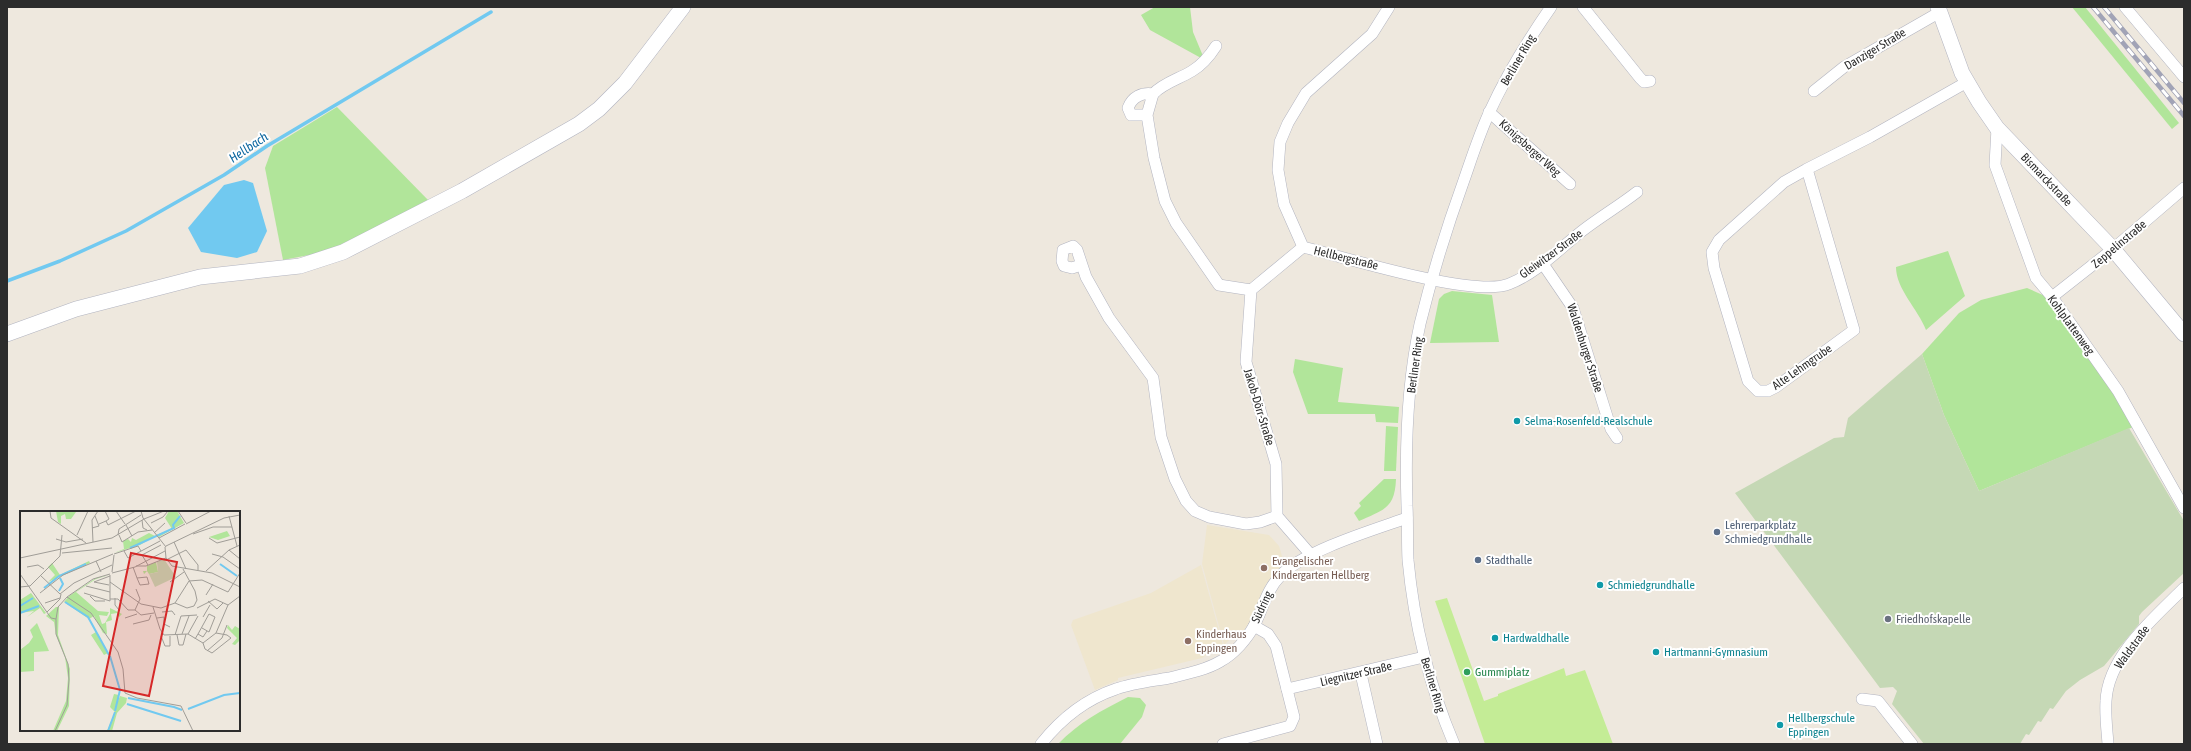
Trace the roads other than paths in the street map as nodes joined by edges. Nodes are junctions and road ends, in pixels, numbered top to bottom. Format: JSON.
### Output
{"nodes":[{"id":1,"x":683,"y":7,"type":"edge"},
{"id":2,"x":1389,"y":7,"type":"edge"},
{"id":3,"x":1551,"y":7,"type":"edge"},
{"id":4,"x":1583,"y":7,"type":"edge"},
{"id":5,"x":2125,"y":7,"type":"edge"},
{"id":6,"x":1939,"y":9,"type":"edge"},
{"id":7,"x":1216,"y":46,"type":"dead end"},
{"id":8,"x":2184,"y":77,"type":"edge"},
{"id":9,"x":1650,"y":81,"type":"dead end"},
{"id":10,"x":1968,"y":82,"type":"junction"},
{"id":11,"x":1814,"y":91,"type":"dead end"},
{"id":12,"x":1153,"y":94,"type":"junction"},
{"id":13,"x":1489,"y":112,"type":"junction"},
{"id":14,"x":1147,"y":115,"type":"junction"},
{"id":15,"x":1997,"y":128,"type":"junction"},
{"id":16,"x":1807,"y":169,"type":"junction"},
{"id":17,"x":1570,"y":184,"type":"dead end"},
{"id":18,"x":2184,"y":188,"type":"edge"},
{"id":19,"x":1637,"y":192,"type":"dead end"},
{"id":20,"x":1303,"y":247,"type":"junction"},
{"id":21,"x":2113,"y":249,"type":"junction"},
{"id":22,"x":1542,"y":264,"type":"junction"},
{"id":23,"x":1081,"y":265,"type":"dead end"},
{"id":24,"x":1432,"y":279,"type":"junction"},
{"id":25,"x":1251,"y":290,"type":"junction"},
{"id":26,"x":2052,"y":297,"type":"junction"},
{"id":27,"x":7,"y":334,"type":"edge"},
{"id":28,"x":2184,"y":334,"type":"edge"},
{"id":29,"x":1617,"y":438,"type":"dead end"},
{"id":30,"x":2184,"y":508,"type":"edge"},
{"id":31,"x":1277,"y":516,"type":"junction"},
{"id":32,"x":1407,"y":518,"type":"junction"},
{"id":33,"x":1311,"y":555,"type":"junction"},
{"id":34,"x":2184,"y":588,"type":"edge"},
{"id":35,"x":1254,"y":626,"type":"junction"},
{"id":36,"x":1424,"y":658,"type":"junction"},
{"id":37,"x":1361,"y":674,"type":"junction"},
{"id":38,"x":1287,"y":689,"type":"junction"},
{"id":39,"x":1862,"y":699,"type":"dead end"},
{"id":40,"x":1041,"y":744,"type":"edge"},
{"id":41,"x":1223,"y":744,"type":"edge"},
{"id":42,"x":1378,"y":744,"type":"edge"},
{"id":43,"x":1454,"y":744,"type":"edge"},
{"id":44,"x":1912,"y":744,"type":"edge"},
{"id":45,"x":2108,"y":744,"type":"edge"}],
"edges":[{"from":1,"to":27,"type":"main road"},
{"from":2,"to":20,"type":"street","name":"Hellbergstraße"},
{"from":3,"to":13,"type":"street","name":"Berliner Ring"},
{"from":4,"to":9,"type":"street"},
{"from":5,"to":8,"type":"street"},
{"from":6,"to":10,"type":"main road","name":"Bismarckstraße"},
{"from":6,"to":11,"type":"street","name":"Danziger Straße"},
{"from":7,"to":12,"type":"street"},
{"from":10,"to":15,"type":"main road","name":"Bismarckstraße"},
{"from":10,"to":16,"type":"street","name":"Alte Lehmgrube"},
{"from":12,"to":14,"type":"street"},
{"from":12,"to":14,"type":"street"},
{"from":13,"to":17,"type":"street","name":"Königsberger Weg"},
{"from":13,"to":24,"type":"street","name":"Berliner Ring"},
{"from":14,"to":25,"type":"street"},
{"from":15,"to":21,"type":"main road","name":"Bismarckstraße"},
{"from":15,"to":26,"type":"street","name":"Kohlplattenweg"},
{"from":16,"to":16,"type":"street","name":"Alte Lehmgrube"},
{"from":18,"to":21,"type":"street","name":"Zeppelinstraße"},
{"from":19,"to":22,"type":"street","name":"Gleiwitzer Straße"},
{"from":20,"to":24,"type":"street","name":"Hellbergstraße"},
{"from":20,"to":25,"type":"street"},
{"from":21,"to":26,"type":"street","name":"Zeppelinstraße"},
{"from":21,"to":28,"type":"main road","name":"Bismarckstraße"},
{"from":22,"to":24,"type":"street","name":"Gleiwitzer Straße"},
{"from":22,"to":29,"type":"street","name":"Waldenburger Straße"},
{"from":23,"to":31,"type":"street"},
{"from":24,"to":32,"type":"street","name":"Berliner Ring"},
{"from":25,"to":31,"type":"street","name":"Jakob-Dörr-Straße"},
{"from":26,"to":30,"type":"street","name":"Kohlplattenweg"},
{"from":31,"to":33,"type":"street"},
{"from":32,"to":33,"type":"street","name":"Südring"},
{"from":32,"to":36,"type":"street","name":"Berliner Ring"},
{"from":33,"to":35,"type":"street","name":"Südring"},
{"from":34,"to":45,"type":"street","name":"Waldstraße"},
{"from":35,"to":38,"type":"street"},
{"from":35,"to":40,"type":"street","name":"Südring"},
{"from":36,"to":37,"type":"street","name":"Liegnitzer Straße"},
{"from":36,"to":43,"type":"street","name":"Berliner Ring"},
{"from":37,"to":38,"type":"street","name":"Liegnitzer Straße"},
{"from":37,"to":42,"type":"street"},
{"from":38,"to":41,"type":"street"},
{"from":39,"to":44,"type":"street"}]}
